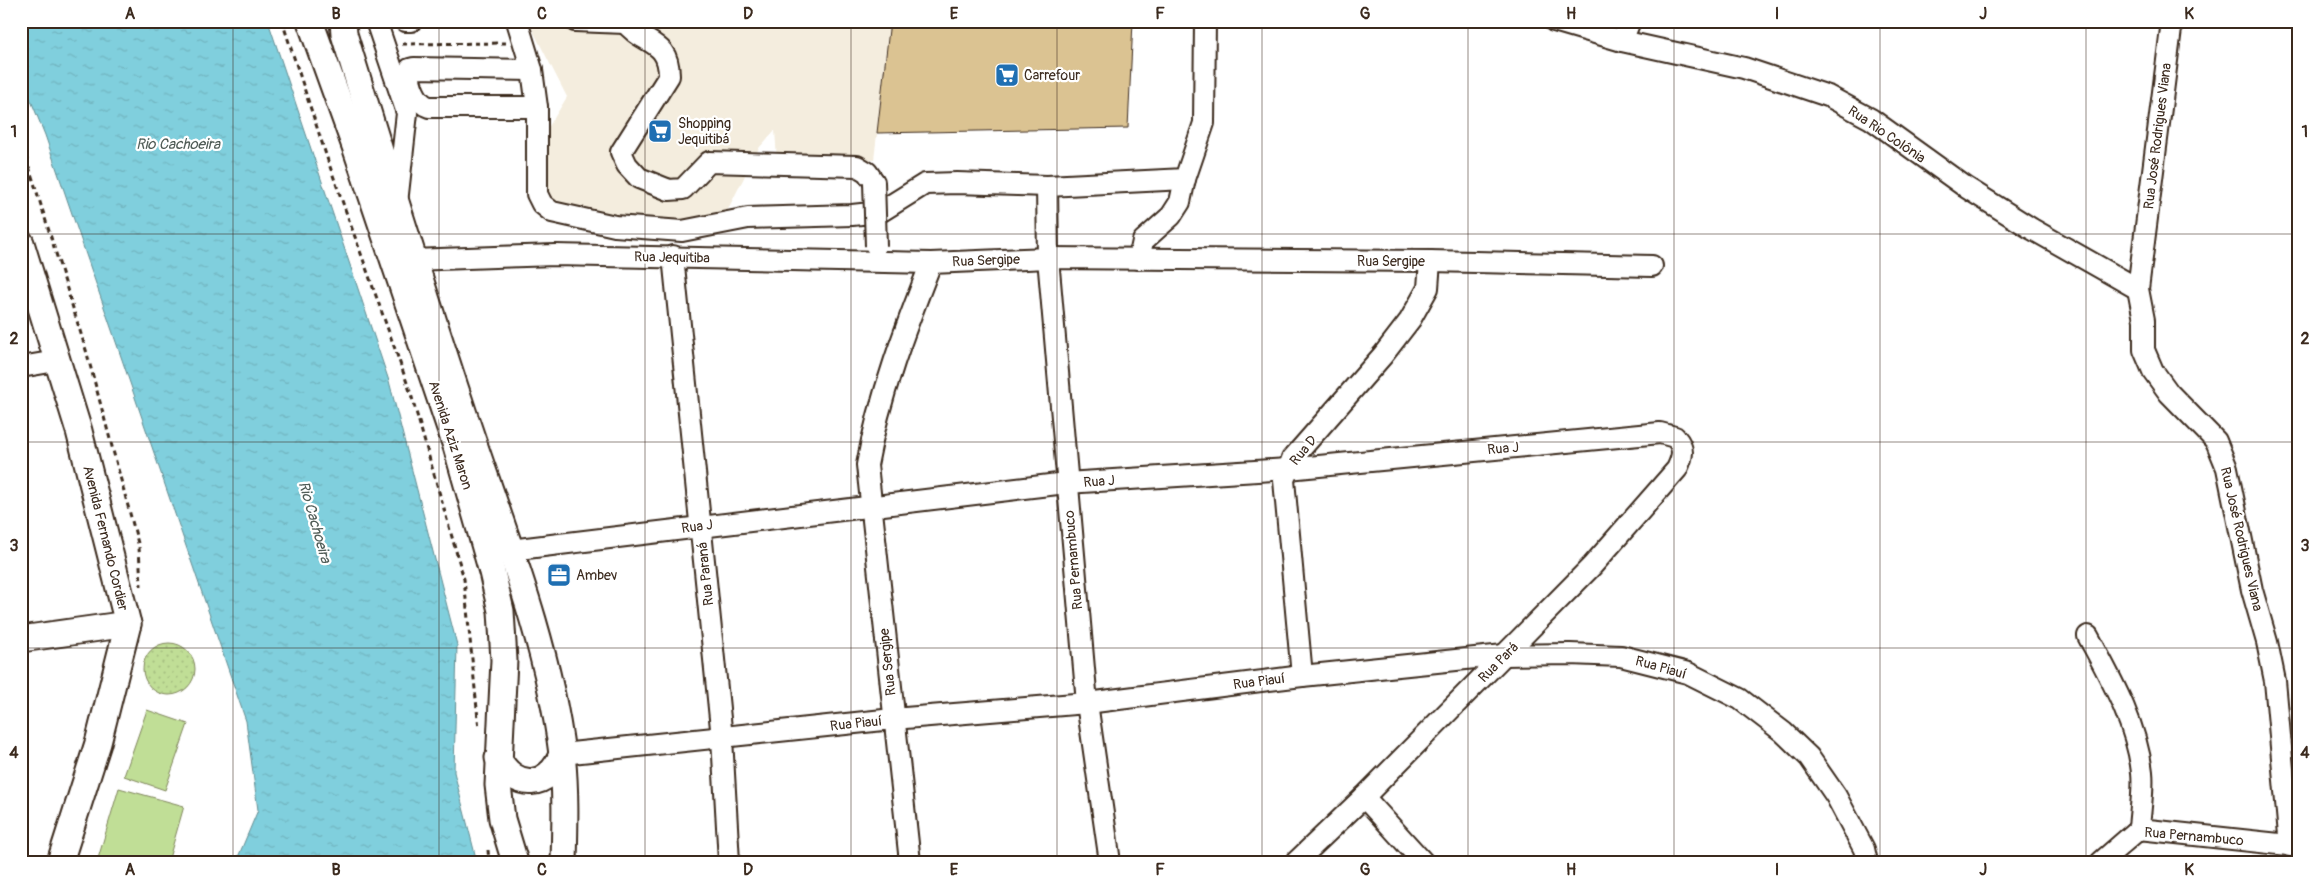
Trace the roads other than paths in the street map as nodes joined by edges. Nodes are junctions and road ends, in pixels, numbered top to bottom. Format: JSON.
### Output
{"nodes":[{"id":1,"x":310,"y":21,"type":"edge"},
{"id":2,"x":343,"y":21,"type":"edge"},
{"id":3,"x":376,"y":21,"type":"edge"},
{"id":4,"x":405,"y":21,"type":"edge"},
{"id":5,"x":411,"y":21,"type":"edge"},
{"id":6,"x":518,"y":21,"type":"edge"},
{"id":7,"x":575,"y":21,"type":"edge"},
{"id":8,"x":1205,"y":21,"type":"edge"},
{"id":9,"x":1554,"y":21,"type":"edge"},
{"id":10,"x":1630,"y":21,"type":"edge"},
{"id":11,"x":2172,"y":21,"type":"edge"},
{"id":12,"x":624,"y":22,"type":"edge"},
{"id":13,"x":1622,"y":40,"type":"junction"},
{"id":14,"x":532,"y":70,"type":"junction"},
{"id":15,"x":537,"y":108,"type":"junction"},
{"id":16,"x":1185,"y":179,"type":"junction"},
{"id":17,"x":1046,"y":186,"type":"junction"},
{"id":18,"x":397,"y":208,"type":"junction"},
{"id":19,"x":21,"y":243,"type":"edge"},
{"id":20,"x":876,"y":254,"type":"junction"},
{"id":21,"x":674,"y":256,"type":"junction"},
{"id":22,"x":1048,"y":258,"type":"junction"},
{"id":23,"x":1139,"y":259,"type":"junction"},
{"id":24,"x":412,"y":260,"type":"junction"},
{"id":25,"x":1430,"y":261,"type":"junction"},
{"id":26,"x":931,"y":263,"type":"junction"},
{"id":27,"x":1652,"y":266,"type":"dead end"},
{"id":28,"x":2138,"y":289,"type":"junction"},
{"id":29,"x":56,"y":361,"type":"junction"},
{"id":30,"x":21,"y":366,"type":"edge"},
{"id":31,"x":1683,"y":449,"type":"joint"},
{"id":32,"x":1288,"y":469,"type":"junction"},
{"id":33,"x":1066,"y":483,"type":"junction"},
{"id":34,"x":870,"y":507,"type":"junction"},
{"id":35,"x":700,"y":526,"type":"junction"},
{"id":36,"x":510,"y":550,"type":"junction"},
{"id":37,"x":128,"y":624,"type":"junction"},
{"id":38,"x":2088,"y":636,"type":"dead end"},
{"id":39,"x":21,"y":639,"type":"edge"},
{"id":40,"x":1504,"y":655,"type":"junction"},
{"id":41,"x":1302,"y":676,"type":"junction"},
{"id":42,"x":1086,"y":703,"type":"junction"},
{"id":43,"x":893,"y":720,"type":"junction"},
{"id":44,"x":722,"y":738,"type":"junction"},
{"id":45,"x":562,"y":754,"type":"junction"},
{"id":46,"x":498,"y":758,"type":"junction"},
{"id":47,"x":1364,"y":798,"type":"junction"},
{"id":48,"x":2139,"y":830,"type":"junction"},
{"id":49,"x":2294,"y":846,"type":"edge"},
{"id":50,"x":60,"y":862,"type":"edge"},
{"id":51,"x":515,"y":862,"type":"edge"},
{"id":52,"x":564,"y":862,"type":"edge"},
{"id":53,"x":729,"y":862,"type":"edge"},
{"id":54,"x":910,"y":862,"type":"edge"},
{"id":55,"x":1110,"y":862,"type":"edge"},
{"id":56,"x":1296,"y":862,"type":"edge"},
{"id":57,"x":1423,"y":862,"type":"edge"},
{"id":58,"x":1867,"y":862,"type":"edge"},
{"id":59,"x":2101,"y":862,"type":"edge"}],
"edges":[{"from":1,"to":46,"type":"main road","name":"Avenida Aziz Maron"},
{"from":2,"to":18,"type":"main road","name":"Avenida Aziz Maron"},
{"from":3,"to":18,"type":"street"},
{"from":4,"to":5,"type":"street"},
{"from":6,"to":14,"type":"street"},
{"from":7,"to":12,"type":"street"},
{"from":8,"to":16,"type":"street"},
{"from":9,"to":13,"type":"street","name":"Rua Rio Colônia"},
{"from":10,"to":13,"type":"street"},
{"from":11,"to":28,"type":"street","name":"Rua José Rodrigues Viana"},
{"from":12,"to":20,"type":"street","bridge":true},
{"from":13,"to":28,"type":"street","name":"Rua Rio Colônia"},
{"from":14,"to":15,"type":"street"},
{"from":14,"to":15,"type":"street"},
{"from":15,"to":17,"type":"street"},
{"from":16,"to":17,"type":"street"},
{"from":16,"to":23,"type":"street"},
{"from":17,"to":22,"type":"street","name":"Rua Pernambuco"},
{"from":18,"to":24,"type":"main road","name":"Avenida Aziz Maron"},
{"from":19,"to":29,"type":"main road","name":"Avenida Fernando Cordier"},
{"from":20,"to":21,"type":"street","name":"Rua Jequitiba"},
{"from":20,"to":26,"type":"street","name":"Rua Jequitiba"},
{"from":21,"to":24,"type":"street","name":"Rua Jequitiba"},
{"from":21,"to":35,"type":"street","name":"Rua Paraná"},
{"from":22,"to":23,"type":"street","name":"Rua Sergipe"},
{"from":22,"to":26,"type":"street","name":"Rua Sergipe"},
{"from":22,"to":33,"type":"street","name":"Rua Pernambuco"},
{"from":23,"to":25,"type":"street","name":"Rua Sergipe"},
{"from":24,"to":36,"type":"main road","name":"Avenida Aziz Maron"},
{"from":25,"to":27,"type":"street","name":"Rua Sergipe"},
{"from":25,"to":32,"type":"street","name":"Rua D"},
{"from":26,"to":34,"type":"street","name":"Rua Sergipe"},
{"from":28,"to":49,"type":"street","name":"Rua José Rodrigues Viana"},
{"from":29,"to":30,"type":"street"},
{"from":29,"to":37,"type":"main road","name":"Avenida Fernando Cordier"},
{"from":31,"to":32,"type":"street","name":"Rua J"},
{"from":31,"to":40,"type":"street","name":"Rua Pará"},
{"from":32,"to":33,"type":"street","name":"Rua J"},
{"from":32,"to":41,"type":"street","name":"Rua D"},
{"from":33,"to":34,"type":"street","name":"Rua J"},
{"from":33,"to":42,"type":"street","name":"Rua Pernambuco"},
{"from":34,"to":35,"type":"street","name":"Rua J"},
{"from":34,"to":43,"type":"street","name":"Rua Sergipe"},
{"from":35,"to":36,"type":"street","name":"Rua J"},
{"from":35,"to":44,"type":"street","name":"Rua Paraná"},
{"from":36,"to":45,"type":"main road","name":"Avenida Aziz Maron"},
{"from":37,"to":39,"type":"main road"},
{"from":37,"to":50,"type":"main road","name":"Avenida Fernando Cordier"},
{"from":38,"to":48,"type":"street"},
{"from":40,"to":41,"type":"street","name":"Rua Piauí"},
{"from":40,"to":47,"type":"street","name":"Rua Pará"},
{"from":40,"to":58,"type":"street","name":"Rua Piauí"},
{"from":41,"to":42,"type":"street","name":"Rua Piauí"},
{"from":42,"to":43,"type":"street","name":"Rua Piauí"},
{"from":42,"to":55,"type":"street","name":"Rua Pernambuco"},
{"from":43,"to":44,"type":"street","name":"Rua Piauí"},
{"from":43,"to":54,"type":"street","name":"Rua Sergipe"},
{"from":44,"to":45,"type":"street","name":"Rua Piauí"},
{"from":44,"to":53,"type":"street","name":"Rua Paraná"},
{"from":45,"to":46,"type":"main road"},
{"from":45,"to":52,"type":"main road","name":"Avenida Aziz Maron"},
{"from":46,"to":51,"type":"main road","name":"Avenida Aziz Maron"},
{"from":47,"to":56,"type":"street","name":"Rua Pará"},
{"from":47,"to":57,"type":"street"},
{"from":48,"to":49,"type":"street","name":"Rua Pernambuco"},
{"from":48,"to":59,"type":"street","name":"Rua Pernambuco"}]}
